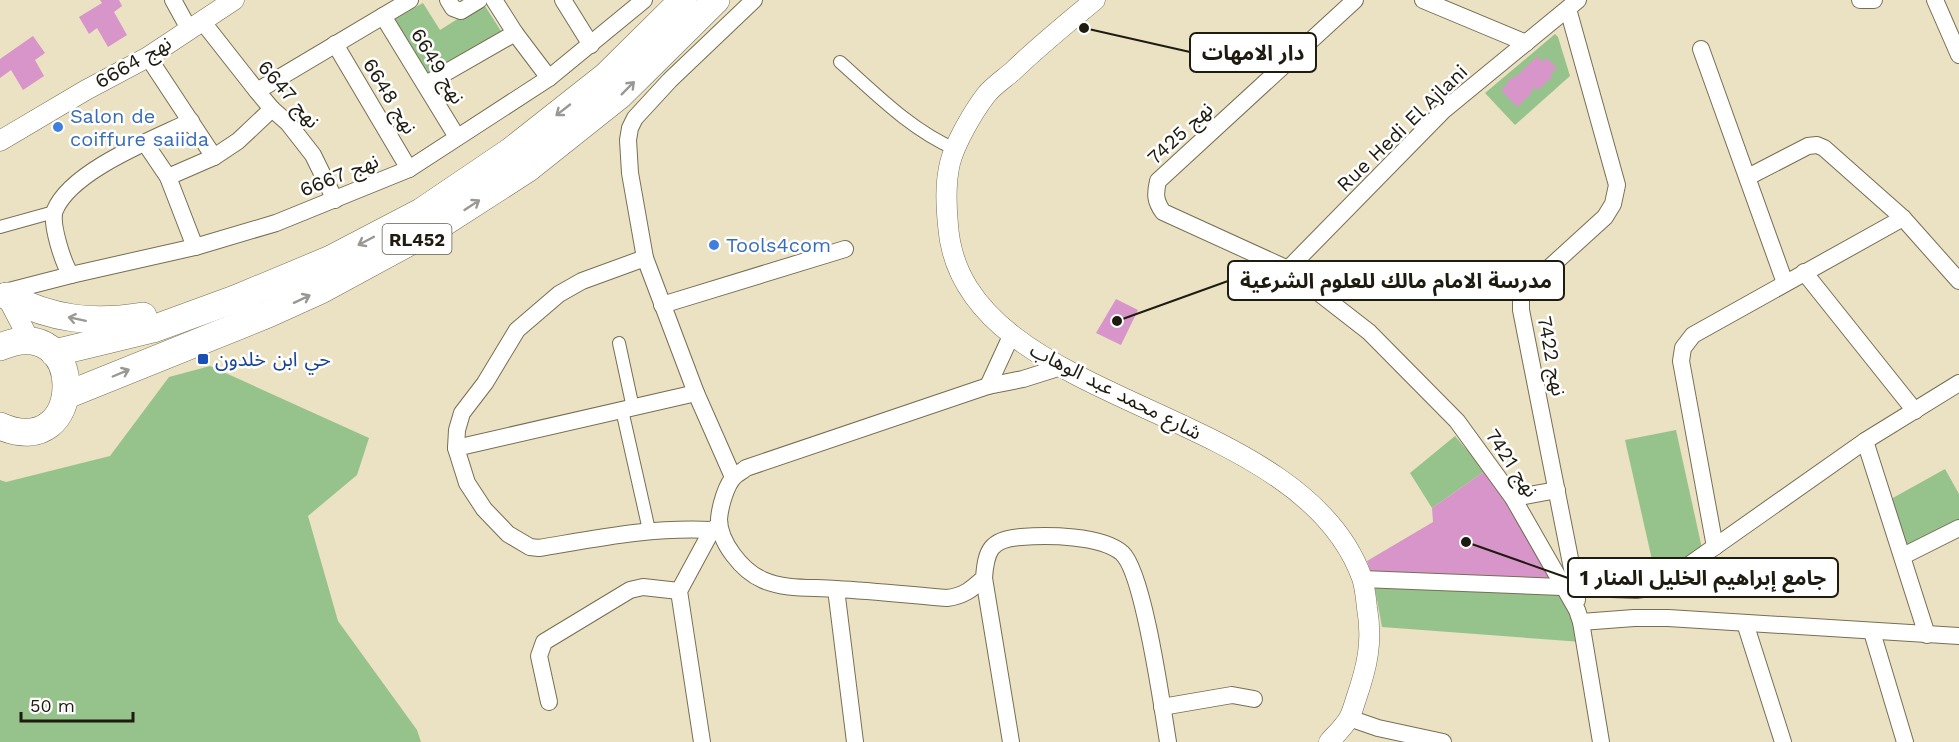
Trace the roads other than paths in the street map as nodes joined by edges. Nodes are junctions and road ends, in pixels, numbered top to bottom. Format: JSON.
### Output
{"nodes":[{"id":1,"x":173,"y":0,"type":"edge"},
{"id":2,"x":234,"y":0,"type":"edge"},
{"id":3,"x":410,"y":0,"type":"edge"},
{"id":4,"x":448,"y":0,"type":"edge"},
{"id":5,"x":479,"y":0,"type":"edge"},
{"id":6,"x":494,"y":0,"type":"edge"},
{"id":7,"x":563,"y":0,"type":"edge"},
{"id":8,"x":683,"y":0,"type":"edge"},
{"id":9,"x":716,"y":0,"type":"edge"},
{"id":10,"x":754,"y":0,"type":"edge"},
{"id":11,"x":1095,"y":0,"type":"edge"},
{"id":12,"x":1355,"y":0,"type":"edge"},
{"id":13,"x":1423,"y":0,"type":"edge"},
{"id":14,"x":1860,"y":0,"type":"edge"},
{"id":15,"x":1874,"y":0,"type":"edge"},
{"id":16,"x":1935,"y":0,"type":"edge"},
{"id":17,"x":635,"y":3,"type":"edge"},
{"id":18,"x":1573,"y":4,"type":"edge"},
{"id":19,"x":383,"y":16,"type":"junction"},
{"id":20,"x":195,"y":25,"type":"junction"},
{"id":21,"x":515,"y":33,"type":"junction"},
{"id":22,"x":1526,"y":42,"type":"junction"},
{"id":23,"x":335,"y":45,"type":"junction"},
{"id":24,"x":591,"y":45,"type":"junction"},
{"id":25,"x":1701,"y":49,"type":"dead end"},
{"id":26,"x":1959,"y":55,"type":"edge"},
{"id":27,"x":148,"y":57,"type":"junction"},
{"id":28,"x":840,"y":62,"type":"dead end"},
{"id":29,"x":549,"y":78,"type":"junction"},
{"id":30,"x":426,"y":84,"type":"junction"},
{"id":31,"x":257,"y":91,"type":"junction"},
{"id":32,"x":272,"y":110,"type":"junction"},
{"id":33,"x":192,"y":121,"type":"junction"},
{"id":34,"x":457,"y":137,"type":"junction"},
{"id":35,"x":0,"y":141,"type":"edge"},
{"id":36,"x":145,"y":143,"type":"junction"},
{"id":37,"x":955,"y":149,"type":"junction"},
{"id":38,"x":214,"y":157,"type":"junction"},
{"id":39,"x":408,"y":169,"type":"junction"},
{"id":40,"x":168,"y":177,"type":"junction"},
{"id":41,"x":1748,"y":177,"type":"junction"},
{"id":42,"x":335,"y":200,"type":"junction"},
{"id":43,"x":54,"y":212,"type":"junction"},
{"id":44,"x":1903,"y":218,"type":"junction"},
{"id":45,"x":0,"y":226,"type":"edge"},
{"id":46,"x":195,"y":247,"type":"junction"},
{"id":47,"x":845,"y":249,"type":"dead end"},
{"id":48,"x":645,"y":258,"type":"junction"},
{"id":49,"x":1288,"y":269,"type":"junction"},
{"id":50,"x":1804,"y":272,"type":"junction"},
{"id":51,"x":71,"y":275,"type":"junction"},
{"id":52,"x":1959,"y":281,"type":"edge"},
{"id":53,"x":1785,"y":283,"type":"junction"},
{"id":54,"x":4,"y":291,"type":"edge"},
{"id":55,"x":662,"y":304,"type":"junction"},
{"id":56,"x":218,"y":305,"type":"junction"},
{"id":57,"x":1011,"y":336,"type":"junction"},
{"id":58,"x":619,"y":343,"type":"dead end"},
{"id":59,"x":0,"y":347,"type":"edge"},
{"id":60,"x":42,"y":347,"type":"junction"},
{"id":61,"x":1061,"y":367,"type":"junction"},
{"id":62,"x":1959,"y":383,"type":"edge"},
{"id":63,"x":988,"y":386,"type":"junction"},
{"id":64,"x":696,"y":393,"type":"junction"},
{"id":65,"x":67,"y":395,"type":"junction"},
{"id":66,"x":628,"y":409,"type":"junction"},
{"id":67,"x":1915,"y":411,"type":"junction"},
{"id":68,"x":0,"y":426,"type":"edge"},
{"id":69,"x":1865,"y":441,"type":"junction"},
{"id":70,"x":456,"y":448,"type":"junction"},
{"id":71,"x":733,"y":477,"type":"junction"},
{"id":72,"x":1557,"y":490,"type":"junction"},
{"id":73,"x":1513,"y":498,"type":"junction"},
{"id":74,"x":716,"y":527,"type":"junction"},
{"id":75,"x":1959,"y":528,"type":"edge"},
{"id":76,"x":649,"y":530,"type":"junction"},
{"id":77,"x":1715,"y":546,"type":"junction"},
{"id":78,"x":1903,"y":556,"type":"junction"},
{"id":79,"x":984,"y":578,"type":"junction"},
{"id":80,"x":1362,"y":579,"type":"junction"},
{"id":81,"x":1570,"y":588,"type":"junction"},
{"id":82,"x":836,"y":589,"type":"junction"},
{"id":83,"x":679,"y":591,"type":"junction"},
{"id":84,"x":1579,"y":616,"type":"junction"},
{"id":85,"x":1745,"y":623,"type":"junction"},
{"id":86,"x":1872,"y":632,"type":"junction"},
{"id":87,"x":1927,"y":635,"type":"junction"},
{"id":88,"x":1959,"y":636,"type":"edge"},
{"id":89,"x":1254,"y":699,"type":"dead end"},
{"id":90,"x":549,"y":702,"type":"dead end"},
{"id":91,"x":1162,"y":707,"type":"junction"},
{"id":92,"x":1349,"y":718,"type":"junction"},
{"id":93,"x":702,"y":742,"type":"edge"},
{"id":94,"x":855,"y":742,"type":"edge"},
{"id":95,"x":1011,"y":742,"type":"edge"},
{"id":96,"x":1168,"y":742,"type":"edge"},
{"id":97,"x":1329,"y":742,"type":"edge"},
{"id":98,"x":1443,"y":742,"type":"edge"},
{"id":99,"x":1601,"y":742,"type":"edge"},
{"id":100,"x":1783,"y":742,"type":"edge"},
{"id":101,"x":1905,"y":742,"type":"edge"}],
"edges":[{"from":1,"to":20,"type":"street","name":"نهج 6647"},
{"from":2,"to":20,"type":"street","name":"نهج 6664"},
{"from":3,"to":19,"type":"street"},
{"from":4,"to":5,"type":"street"},
{"from":6,"to":21,"type":"street"},
{"from":7,"to":24,"type":"street"},
{"from":8,"to":56,"type":"highway","number":"RL452","one_way":true},
{"from":65,"to":9,"type":"highway","number":"RL452","one_way":true},
{"from":10,"to":48,"type":"street"},
{"from":11,"to":37,"type":"street","name":"شارع محمد عبد الوهاب"},
{"from":12,"to":49,"type":"street","name":"نهج 7425"},
{"from":13,"to":22,"type":"street"},
{"from":14,"to":15,"type":"street"},
{"from":16,"to":26,"type":"street"},
{"from":17,"to":24,"type":"street","name":"نهج 6667"},
{"from":18,"to":22,"type":"street","name":"Rue Hedi El Ajlani"},
{"from":18,"to":72,"type":"street","name":"نهج 7422"},
{"from":19,"to":23,"type":"street"},
{"from":19,"to":30,"type":"street","name":"نهج 6649"},
{"from":20,"to":27,"type":"street","name":"نهج 6664"},
{"from":20,"to":31,"type":"street","name":"نهج 6647"},
{"from":21,"to":29,"type":"street"},
{"from":21,"to":30,"type":"street"},
{"from":22,"to":49,"type":"street","name":"Rue Hedi El Ajlani"},
{"from":23,"to":31,"type":"street"},
{"from":23,"to":39,"type":"street","name":"نهج 6648"},
{"from":24,"to":29,"type":"street","name":"نهج 6667"},
{"from":25,"to":41,"type":"street"},
{"from":27,"to":33,"type":"street"},
{"from":27,"to":35,"type":"street","name":"نهج 6664"},
{"from":28,"to":37,"type":"street"},
{"from":29,"to":34,"type":"street","name":"نهج 6667"},
{"from":30,"to":34,"type":"street","name":"نهج 6649"},
{"from":31,"to":32,"type":"street","name":"نهج 6647"},
{"from":32,"to":38,"type":"street"},
{"from":32,"to":42,"type":"street","name":"نهج 6647"},
{"from":33,"to":36,"type":"street"},
{"from":33,"to":38,"type":"street"},
{"from":34,"to":39,"type":"street","name":"نهج 6667"},
{"from":36,"to":40,"type":"street"},
{"from":36,"to":43,"type":"street"},
{"from":37,"to":57,"type":"street","name":"شارع محمد عبد الوهاب"},
{"from":38,"to":40,"type":"street"},
{"from":39,"to":42,"type":"street","name":"نهج 6667"},
{"from":40,"to":46,"type":"street"},
{"from":41,"to":44,"type":"street"},
{"from":41,"to":53,"type":"street"},
{"from":42,"to":46,"type":"street","name":"نهج 6667"},
{"from":43,"to":45,"type":"street"},
{"from":43,"to":51,"type":"street"},
{"from":44,"to":50,"type":"street"},
{"from":44,"to":52,"type":"street"},
{"from":46,"to":51,"type":"street","name":"نهج 6667"},
{"from":47,"to":55,"type":"street"},
{"from":48,"to":55,"type":"street"},
{"from":48,"to":70,"type":"street"},
{"from":49,"to":73,"type":"street","name":"نهج 7421"},
{"from":50,"to":53,"type":"street"},
{"from":50,"to":67,"type":"street"},
{"from":51,"to":54,"type":"street","name":"نهج 6667"},
{"from":53,"to":77,"type":"street"},
{"from":56,"to":54,"type":"highway","one_way":true},
{"from":54,"to":60,"type":"street"},
{"from":55,"to":64,"type":"street"},
{"from":56,"to":60,"type":"highway","number":"RL452"},
{"from":57,"to":61,"type":"street","name":"شارع محمد عبد الوهاب"},
{"from":57,"to":63,"type":"street"},
{"from":58,"to":66,"type":"street"},
{"from":59,"to":60,"type":"highway","number":"RL452"},
{"from":60,"to":65,"type":"highway"},
{"from":61,"to":63,"type":"street"},
{"from":61,"to":80,"type":"street","name":"شارع محمد عبد الوهاب"},
{"from":62,"to":67,"type":"street"},
{"from":63,"to":71,"type":"street"},
{"from":64,"to":66,"type":"street"},
{"from":64,"to":71,"type":"street"},
{"from":65,"to":68,"type":"highway"},
{"from":66,"to":70,"type":"street"},
{"from":66,"to":76,"type":"street"},
{"from":67,"to":69,"type":"street"},
{"from":69,"to":77,"type":"street"},
{"from":69,"to":78,"type":"street"},
{"from":70,"to":76,"type":"street"},
{"from":71,"to":74,"type":"street"},
{"from":72,"to":73,"type":"street"},
{"from":72,"to":81,"type":"street","name":"نهج 7422"},
{"from":73,"to":81,"type":"street","name":"نهج 7421"},
{"from":74,"to":76,"type":"street"},
{"from":74,"to":82,"type":"street"},
{"from":74,"to":83,"type":"street"},
{"from":75,"to":78,"type":"street"},
{"from":77,"to":81,"type":"street"},
{"from":78,"to":87,"type":"street"},
{"from":79,"to":82,"type":"street"},
{"from":79,"to":91,"type":"street"},
{"from":79,"to":95,"type":"street"},
{"from":80,"to":81,"type":"street"},
{"from":80,"to":92,"type":"street","name":"شارع محمد عبد الوهاب"},
{"from":81,"to":84,"type":"street","name":"نهج 7422"},
{"from":82,"to":94,"type":"street"},
{"from":83,"to":90,"type":"street"},
{"from":83,"to":93,"type":"street"},
{"from":84,"to":85,"type":"street"},
{"from":84,"to":99,"type":"street"},
{"from":85,"to":86,"type":"street"},
{"from":85,"to":100,"type":"street"},
{"from":86,"to":87,"type":"street"},
{"from":86,"to":101,"type":"street"},
{"from":87,"to":88,"type":"street"},
{"from":89,"to":91,"type":"street"},
{"from":91,"to":96,"type":"street"},
{"from":92,"to":97,"type":"street"},
{"from":92,"to":98,"type":"street"}]}
